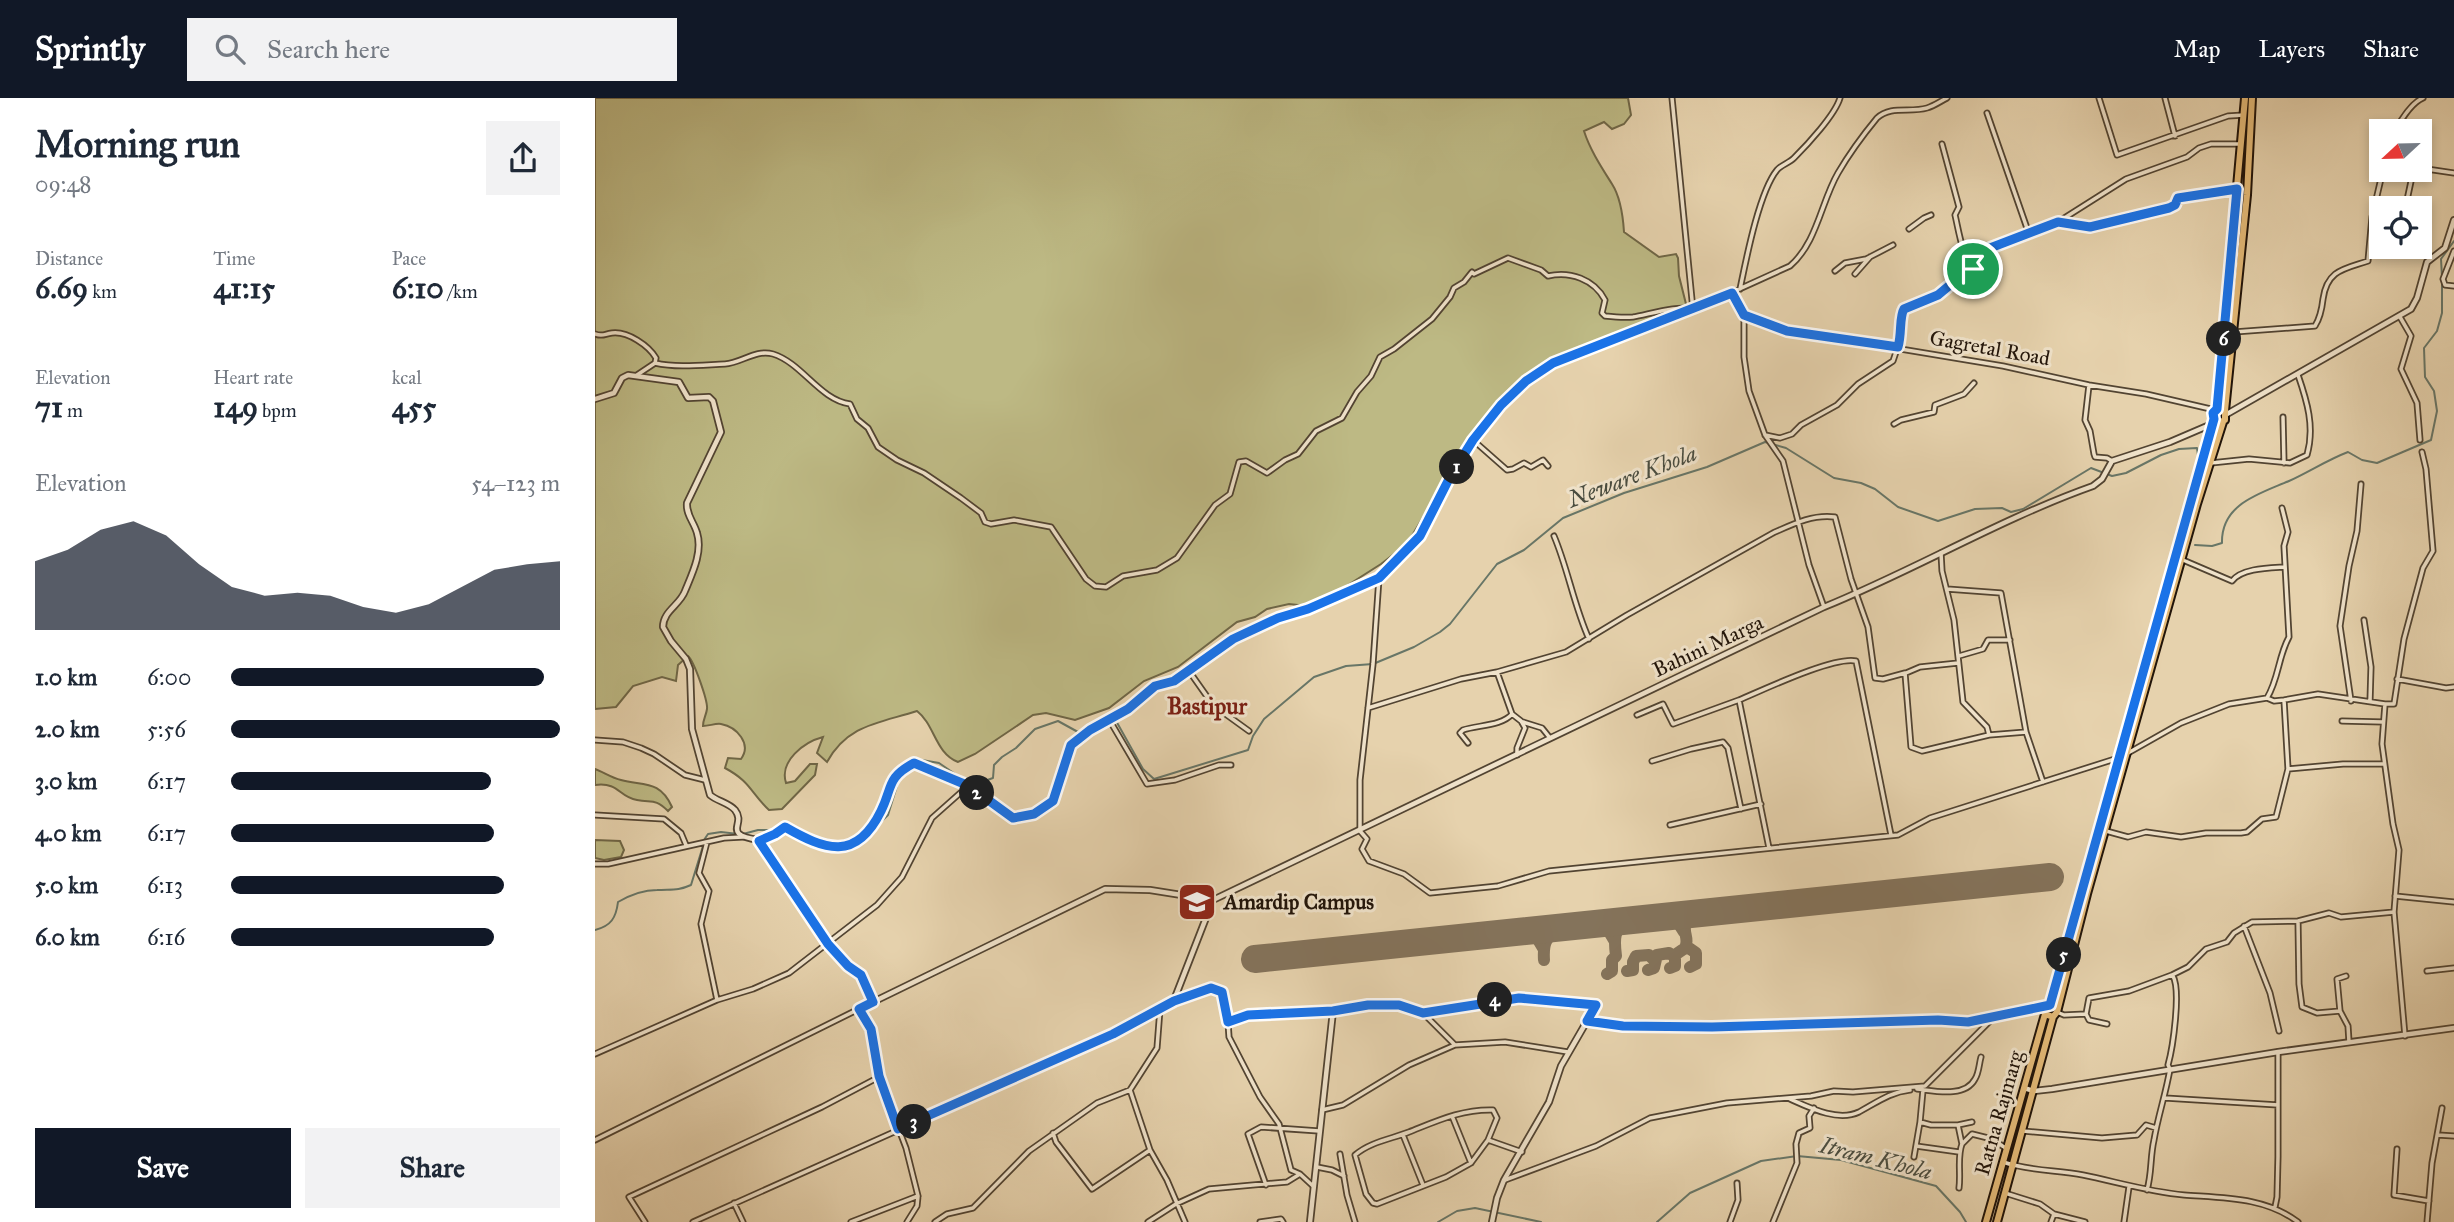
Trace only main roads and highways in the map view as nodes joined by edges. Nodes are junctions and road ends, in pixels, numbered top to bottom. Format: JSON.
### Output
{"nodes":[{"id":1,"x":2245,"y":98,"type":"edge"},
{"id":2,"x":2252,"y":98,"type":"edge"},
{"id":3,"x":2216,"y":409,"type":"junction"},
{"id":4,"x":2226,"y":412,"type":"junction"},
{"id":5,"x":2213,"y":422,"type":"junction"},
{"id":6,"x":2223,"y":422,"type":"junction"},
{"id":7,"x":2051,"y":1010,"type":"junction"},
{"id":8,"x":1987,"y":1220,"type":"edge"},
{"id":9,"x":1997,"y":1222,"type":"edge"}],
"edges":[{"from":1,"to":3,"type":"main road","name":"Ratna Rajmarg"},
{"from":2,"to":4,"type":"main road","name":"Ratna Rajmarg"},
{"from":3,"to":4,"type":"main road"},
{"from":3,"to":5,"type":"main road","name":"Ratna Rajmarg"},
{"from":4,"to":6,"type":"main road","name":"Ratna Rajmarg"},
{"from":5,"to":6,"type":"main road"},
{"from":5,"to":7,"type":"main road","name":"Ratna Rajmarg"},
{"from":6,"to":7,"type":"main road","name":"Ratna Rajmarg"},
{"from":7,"to":8,"type":"main road","name":"Ratna Rajmarg"},
{"from":7,"to":9,"type":"main road","name":"Ratna Rajmarg"},
{"from":8,"to":9,"type":"main road"}]}
